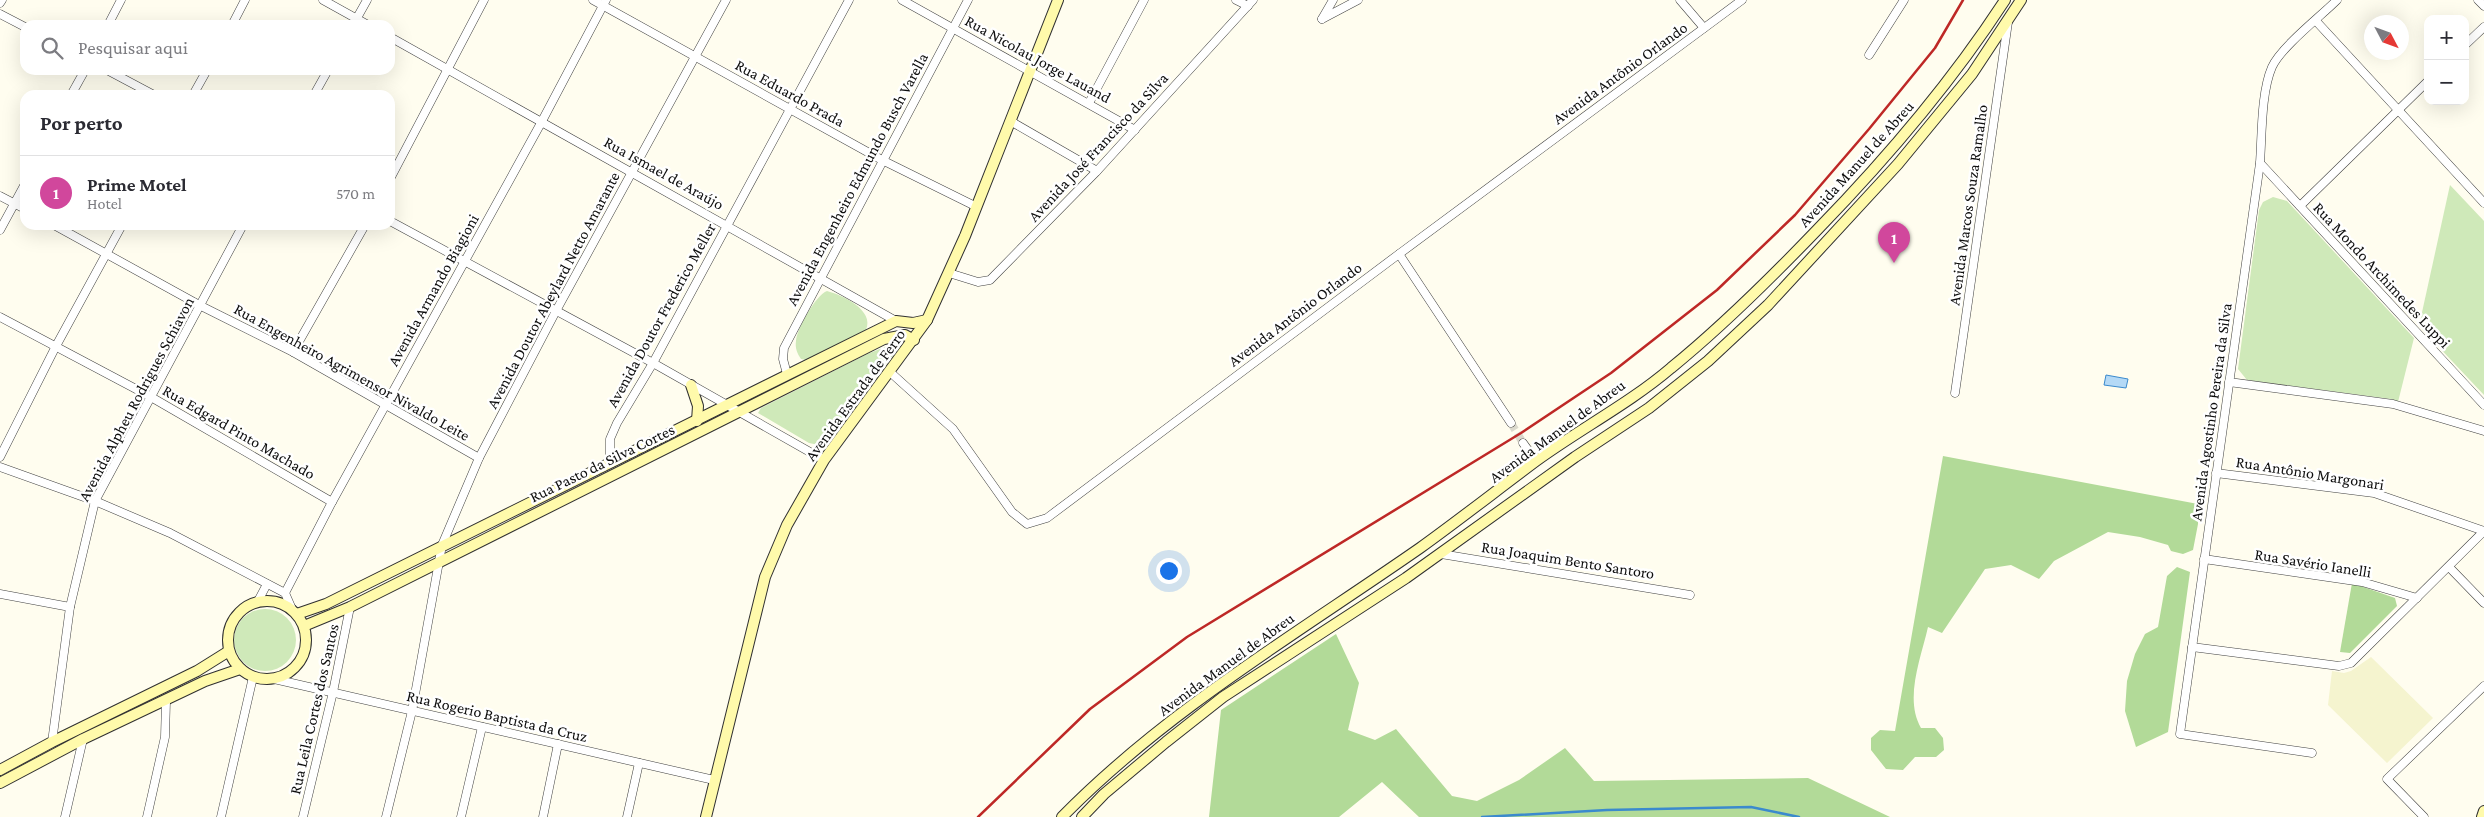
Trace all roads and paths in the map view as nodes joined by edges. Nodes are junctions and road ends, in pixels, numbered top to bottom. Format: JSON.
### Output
{"nodes":[{"id":1,"x":2,"y":0,"type":"edge"},
{"id":2,"x":121,"y":0,"type":"edge"},
{"id":3,"x":245,"y":0,"type":"edge"},
{"id":4,"x":323,"y":0,"type":"edge"},
{"id":5,"x":367,"y":0,"type":"edge"},
{"id":6,"x":484,"y":0,"type":"edge"},
{"id":7,"x":593,"y":0,"type":"edge"},
{"id":8,"x":726,"y":0,"type":"edge"},
{"id":9,"x":849,"y":0,"type":"edge"},
{"id":10,"x":902,"y":0,"type":"edge"},
{"id":11,"x":968,"y":0,"type":"edge"},
{"id":12,"x":1058,"y":0,"type":"edge"},
{"id":13,"x":1144,"y":0,"type":"edge"},
{"id":14,"x":1236,"y":0,"type":"edge"},
{"id":15,"x":1333,"y":0,"type":"edge"},
{"id":16,"x":1358,"y":0,"type":"edge"},
{"id":17,"x":1680,"y":0,"type":"edge"},
{"id":18,"x":1742,"y":0,"type":"edge"},
{"id":19,"x":1904,"y":0,"type":"edge"},
{"id":20,"x":2006,"y":0,"type":"edge"},
{"id":21,"x":2021,"y":0,"type":"edge"},
{"id":22,"x":2338,"y":0,"type":"edge"},
{"id":23,"x":2478,"y":0,"type":"edge"},
{"id":24,"x":0,"y":3,"type":"edge"},
{"id":25,"x":604,"y":3,"type":"edge"},
{"id":26,"x":1250,"y":3,"type":"edge"},
{"id":27,"x":2484,"y":6,"type":"edge"},
{"id":28,"x":0,"y":14,"type":"edge"},
{"id":29,"x":111,"y":20,"type":"edge"},
{"id":30,"x":235,"y":20,"type":"edge"},
{"id":31,"x":352,"y":20,"type":"edge"},
{"id":32,"x":356,"y":20,"type":"edge"},
{"id":33,"x":2008,"y":20,"type":"junction"},
{"id":34,"x":2316,"y":21,"type":"junction"},
{"id":35,"x":20,"y":24,"type":"edge"},
{"id":36,"x":953,"y":27,"type":"junction"},
{"id":37,"x":1704,"y":28,"type":"junction"},
{"id":38,"x":2484,"y":28,"type":"edge"},
{"id":39,"x":395,"y":41,"type":"edge"},
{"id":40,"x":2469,"y":41,"type":"edge"},
{"id":41,"x":1869,"y":55,"type":"dead end"},
{"id":42,"x":695,"y":56,"type":"junction"},
{"id":43,"x":447,"y":71,"type":"junction"},
{"id":44,"x":1029,"y":71,"type":"junction"},
{"id":45,"x":82,"y":75,"type":"edge"},
{"id":46,"x":117,"y":75,"type":"edge"},
{"id":47,"x":204,"y":75,"type":"edge"},
{"id":48,"x":325,"y":75,"type":"edge"},
{"id":49,"x":2424,"y":85,"type":"edge"},
{"id":50,"x":75,"y":90,"type":"edge"},
{"id":51,"x":145,"y":90,"type":"edge"},
{"id":52,"x":196,"y":90,"type":"edge"},
{"id":53,"x":317,"y":90,"type":"edge"},
{"id":54,"x":1089,"y":103,"type":"junction"},
{"id":55,"x":790,"y":109,"type":"junction"},
{"id":56,"x":2397,"y":111,"type":"junction"},
{"id":57,"x":1012,"y":122,"type":"junction"},
{"id":58,"x":541,"y":123,"type":"junction"},
{"id":59,"x":1135,"y":130,"type":"junction"},
{"id":60,"x":882,"y":160,"type":"junction"},
{"id":61,"x":2260,"y":163,"type":"junction"},
{"id":62,"x":395,"y":170,"type":"edge"},
{"id":63,"x":1097,"y":171,"type":"junction"},
{"id":64,"x":632,"y":172,"type":"junction"},
{"id":65,"x":20,"y":194,"type":"edge"},
{"id":66,"x":0,"y":196,"type":"edge"},
{"id":67,"x":15,"y":204,"type":"junction"},
{"id":68,"x":2484,"y":204,"type":"edge"},
{"id":69,"x":20,"y":206,"type":"edge"},
{"id":70,"x":2300,"y":206,"type":"junction"},
{"id":71,"x":976,"y":207,"type":"junction"},
{"id":72,"x":395,"y":224,"type":"edge"},
{"id":73,"x":728,"y":225,"type":"junction"},
{"id":74,"x":0,"y":230,"type":"edge"},
{"id":75,"x":63,"y":230,"type":"edge"},
{"id":76,"x":119,"y":230,"type":"edge"},
{"id":77,"x":240,"y":230,"type":"edge"},
{"id":78,"x":362,"y":230,"type":"edge"},
{"id":79,"x":106,"y":254,"type":"junction"},
{"id":80,"x":1399,"y":254,"type":"junction"},
{"id":81,"x":464,"y":262,"type":"junction"},
{"id":82,"x":949,"y":273,"type":"junction"},
{"id":83,"x":821,"y":278,"type":"junction"},
{"id":84,"x":201,"y":306,"type":"junction"},
{"id":85,"x":556,"y":311,"type":"junction"},
{"id":86,"x":0,"y":317,"type":"edge"},
{"id":87,"x":927,"y":320,"type":"junction"},
{"id":88,"x":896,"y":321,"type":"junction"},
{"id":89,"x":914,"y":340,"type":"junction"},
{"id":90,"x":56,"y":346,"type":"junction"},
{"id":91,"x":293,"y":352,"type":"junction"},
{"id":92,"x":652,"y":362,"type":"junction"},
{"id":93,"x":890,"y":372,"type":"junction"},
{"id":94,"x":787,"y":374,"type":"junction"},
{"id":95,"x":2229,"y":382,"type":"junction"},
{"id":96,"x":691,"y":385,"type":"junction"},
{"id":97,"x":1955,"y":393,"type":"dead end"},
{"id":98,"x":151,"y":397,"type":"junction"},
{"id":99,"x":385,"y":405,"type":"junction"},
{"id":100,"x":728,"y":405,"type":"junction"},
{"id":101,"x":2484,"y":405,"type":"edge"},
{"id":102,"x":740,"y":412,"type":"junction"},
{"id":103,"x":697,"y":421,"type":"junction"},
{"id":104,"x":1510,"y":423,"type":"tunnel mouth"},
{"id":105,"x":2484,"y":430,"type":"edge"},
{"id":106,"x":1523,"y":443,"type":"tunnel mouth"},
{"id":107,"x":0,"y":457,"type":"edge"},
{"id":108,"x":479,"y":458,"type":"junction"},
{"id":109,"x":824,"y":460,"type":"junction"},
{"id":110,"x":610,"y":461,"type":"junction"},
{"id":111,"x":1536,"y":461,"type":"junction"},
{"id":112,"x":0,"y":467,"type":"edge"},
{"id":113,"x":2216,"y":472,"type":"junction"},
{"id":114,"x":95,"y":501,"type":"junction"},
{"id":115,"x":332,"y":502,"type":"junction"},
{"id":116,"x":2484,"y":531,"type":"edge"},
{"id":117,"x":442,"y":545,"type":"junction"},
{"id":118,"x":1441,"y":554,"type":"junction"},
{"id":119,"x":2204,"y":559,"type":"junction"},
{"id":120,"x":438,"y":562,"type":"junction"},
{"id":121,"x":2449,"y":567,"type":"junction"},
{"id":122,"x":267,"y":584,"type":"junction"},
{"id":123,"x":284,"y":593,"type":"junction"},
{"id":124,"x":0,"y":594,"type":"edge"},
{"id":125,"x":1690,"y":595,"type":"dead end"},
{"id":126,"x":2417,"y":598,"type":"junction"},
{"id":127,"x":258,"y":601,"type":"junction"},
{"id":128,"x":2484,"y":603,"type":"edge"},
{"id":129,"x":70,"y":607,"type":"junction"},
{"id":130,"x":350,"y":607,"type":"junction"},
{"id":131,"x":294,"y":611,"type":"junction"},
{"id":132,"x":304,"y":626,"type":"junction"},
{"id":133,"x":2192,"y":647,"type":"junction"},
{"id":134,"x":229,"y":651,"type":"junction"},
{"id":135,"x":240,"y":669,"type":"junction"},
{"id":136,"x":253,"y":677,"type":"junction"},
{"id":137,"x":274,"y":679,"type":"junction"},
{"id":138,"x":2484,"y":686,"type":"edge"},
{"id":139,"x":333,"y":692,"type":"junction"},
{"id":140,"x":166,"y":701,"type":"junction"},
{"id":141,"x":412,"y":711,"type":"junction"},
{"id":142,"x":482,"y":727,"type":"junction"},
{"id":143,"x":83,"y":739,"type":"junction"},
{"id":144,"x":52,"y":742,"type":"junction"},
{"id":145,"x":558,"y":744,"type":"junction"},
{"id":146,"x":2312,"y":753,"type":"dead end"},
{"id":147,"x":640,"y":763,"type":"junction"},
{"id":148,"x":0,"y":770,"type":"edge"},
{"id":149,"x":714,"y":780,"type":"junction"},
{"id":150,"x":0,"y":783,"type":"edge"},
{"id":151,"x":2484,"y":811,"type":"edge"},
{"id":152,"x":65,"y":817,"type":"edge"},
{"id":153,"x":147,"y":817,"type":"edge"},
{"id":154,"x":221,"y":817,"type":"edge"},
{"id":155,"x":303,"y":817,"type":"edge"},
{"id":156,"x":386,"y":817,"type":"edge"},
{"id":157,"x":461,"y":817,"type":"edge"},
{"id":158,"x":543,"y":817,"type":"edge"},
{"id":159,"x":627,"y":817,"type":"edge"},
{"id":160,"x":706,"y":817,"type":"edge"},
{"id":161,"x":1062,"y":817,"type":"edge"},
{"id":162,"x":1082,"y":817,"type":"edge"},
{"id":163,"x":2424,"y":817,"type":"edge"},
{"id":164,"x":2482,"y":817,"type":"edge"}],
"edges":[{"from":1,"to":24,"type":"street"},
{"from":2,"to":29,"type":"street"},
{"from":3,"to":30,"type":"street"},
{"from":4,"to":31,"type":"street"},
{"from":5,"to":32,"type":"street"},
{"from":6,"to":43,"type":"street"},
{"from":7,"to":25,"type":"street","name":"Rua Eduardo Prada"},
{"from":8,"to":42,"type":"street","name":"Avenida Doutor Abeylard Netto Amarante"},
{"from":9,"to":55,"type":"street","name":"Avenida Doutor Frederico Meller"},
{"from":10,"to":36,"type":"street","name":"Rua Nicolau Jorge Lauand"},
{"from":11,"to":36,"type":"street","name":"Avenida Engenheiro Edmundo Busch Varella"},
{"from":12,"to":44,"type":"street","name":"Avenida Estrada de Ferro"},
{"from":13,"to":54,"type":"street"},
{"from":14,"to":26,"type":"street"},
{"from":15,"to":16,"type":"street"},
{"from":17,"to":37,"type":"street"},
{"from":18,"to":37,"type":"street","name":"Avenida Antônio Orlando"},
{"from":19,"to":41,"type":"street"},
{"from":20,"to":111,"type":"street","name":"Avenida Manuel de Abreu"},
{"from":21,"to":33,"type":"street","name":"Avenida Manuel de Abreu"},
{"from":22,"to":34,"type":"street","name":"Avenida Agostinho Pereira da Silva"},
{"from":23,"to":27,"type":"street"},
{"from":25,"to":42,"type":"street","name":"Rua Eduardo Prada"},
{"from":25,"to":58,"type":"street","name":"Avenida Armando Biagioni"},
{"from":26,"to":59,"type":"street","name":"Avenida José Francisco da Silva"},
{"from":28,"to":35,"type":"street"},
{"from":33,"to":97,"type":"street","name":"Avenida Marcos Souza Ramalho"},
{"from":33,"to":118,"type":"street","name":"Avenida Manuel de Abreu"},
{"from":34,"to":56,"type":"street"},
{"from":34,"to":61,"type":"street","name":"Avenida Agostinho Pereira da Silva"},
{"from":36,"to":44,"type":"street","name":"Rua Nicolau Jorge Lauand"},
{"from":36,"to":60,"type":"street","name":"Avenida Engenheiro Edmundo Busch Varella"},
{"from":37,"to":80,"type":"street","name":"Avenida Antônio Orlando"},
{"from":38,"to":40,"type":"street"},
{"from":39,"to":43,"type":"street","name":"Rua Ismael de Araújo"},
{"from":42,"to":55,"type":"street","name":"Rua Eduardo Prada"},
{"from":42,"to":64,"type":"street","name":"Avenida Doutor Abeylard Netto Amarante"},
{"from":43,"to":58,"type":"street","name":"Rua Ismael de Araújo"},
{"from":43,"to":62,"type":"street"},
{"from":44,"to":54,"type":"street","name":"Rua Nicolau Jorge Lauand"},
{"from":44,"to":57,"type":"street","name":"Avenida Estrada de Ferro"},
{"from":45,"to":50,"type":"street"},
{"from":46,"to":51,"type":"street"},
{"from":47,"to":52,"type":"street"},
{"from":48,"to":53,"type":"street"},
{"from":49,"to":56,"type":"street"},
{"from":54,"to":59,"type":"street","name":"Rua Nicolau Jorge Lauand"},
{"from":55,"to":60,"type":"street","name":"Rua Eduardo Prada"},
{"from":55,"to":73,"type":"street","name":"Avenida Doutor Frederico Meller"},
{"from":56,"to":68,"type":"street"},
{"from":56,"to":70,"type":"street"},
{"from":57,"to":63,"type":"street"},
{"from":57,"to":71,"type":"street","name":"Avenida Estrada de Ferro"},
{"from":58,"to":64,"type":"street","name":"Rua Ismael de Araújo"},
{"from":58,"to":81,"type":"street","name":"Avenida Armando Biagioni"},
{"from":59,"to":63,"type":"street","name":"Avenida José Francisco da Silva"},
{"from":60,"to":71,"type":"street","name":"Rua Eduardo Prada"},
{"from":60,"to":83,"type":"street","name":"Avenida Engenheiro Edmundo Busch Varella"},
{"from":61,"to":70,"type":"street","name":"Rua Mondo Archimedes Luppi"},
{"from":61,"to":95,"type":"street","name":"Avenida Agostinho Pereira da Silva"},
{"from":63,"to":82,"type":"street","name":"Avenida José Francisco da Silva"},
{"from":64,"to":73,"type":"street","name":"Rua Ismael de Araújo"},
{"from":64,"to":85,"type":"street","name":"Avenida Doutor Abeylard Netto Amarante"},
{"from":65,"to":67,"type":"street"},
{"from":66,"to":67,"type":"street"},
{"from":67,"to":69,"type":"street"},
{"from":67,"to":74,"type":"street"},
{"from":70,"to":101,"type":"street","name":"Rua Mondo Archimedes Luppi"},
{"from":71,"to":82,"type":"street","name":"Avenida Estrada de Ferro"},
{"from":72,"to":81,"type":"street"},
{"from":73,"to":83,"type":"street","name":"Rua Ismael de Araújo"},
{"from":73,"to":92,"type":"street","name":"Avenida Doutor Frederico Meller"},
{"from":75,"to":79,"type":"street","name":"Rua Engenheiro Agrimensor Nivaldo Leite"},
{"from":76,"to":79,"type":"street"},
{"from":77,"to":84,"type":"street","name":"Avenida Alpheu Rodrigues Schiavon"},
{"from":78,"to":91,"type":"street"},
{"from":79,"to":84,"type":"street","name":"Rua Engenheiro Agrimensor Nivaldo Leite"},
{"from":79,"to":90,"type":"street"},
{"from":80,"to":93,"type":"street","name":"Avenida Antônio Orlando"},
{"from":80,"to":104,"type":"street"},
{"from":81,"to":85,"type":"street"},
{"from":81,"to":99,"type":"street","name":"Avenida Armando Biagioni"},
{"from":82,"to":87,"type":"street","name":"Avenida Estrada de Ferro"},
{"from":83,"to":88,"type":"street","name":"Rua Ismael de Araújo"},
{"from":83,"to":94,"type":"street","name":"Avenida Engenheiro Edmundo Busch Varella"},
{"from":84,"to":91,"type":"street","name":"Rua Engenheiro Agrimensor Nivaldo Leite"},
{"from":84,"to":98,"type":"street","name":"Avenida Alpheu Rodrigues Schiavon"},
{"from":85,"to":92,"type":"street"},
{"from":85,"to":108,"type":"street","name":"Avenida Doutor Abeylard Netto Amarante"},
{"from":86,"to":90,"type":"street","name":"Rua Edgard Pinto Machado"},
{"from":87,"to":88,"type":"street","name":"Rua Ismael de Araújo"},
{"from":87,"to":89,"type":"street","name":"Avenida Estrada de Ferro"},
{"from":88,"to":94,"type":"street","name":"Rua Pasto da Silva Cortes"},
{"from":89,"to":93,"type":"street","name":"Avenida Estrada de Ferro"},
{"from":89,"to":102,"type":"street","name":"Rua Pasto da Silva Cortes"},
{"from":90,"to":98,"type":"street","name":"Rua Edgard Pinto Machado"},
{"from":90,"to":107,"type":"street"},
{"from":91,"to":99,"type":"street","name":"Rua Engenheiro Agrimensor Nivaldo Leite"},
{"from":92,"to":96,"type":"street"},
{"from":92,"to":110,"type":"street","name":"Avenida Doutor Frederico Meller"},
{"from":93,"to":109,"type":"street","name":"Avenida Estrada de Ferro"},
{"from":94,"to":100,"type":"street","name":"Rua Pasto da Silva Cortes"},
{"from":95,"to":105,"type":"street"},
{"from":95,"to":113,"type":"street","name":"Avenida Agostinho Pereira da Silva"},
{"from":96,"to":100,"type":"street"},
{"from":96,"to":103,"type":"street"},
{"from":98,"to":114,"type":"street","name":"Avenida Alpheu Rodrigues Schiavon"},
{"from":98,"to":115,"type":"street","name":"Rua Edgard Pinto Machado"},
{"from":99,"to":108,"type":"street","name":"Rua Engenheiro Agrimensor Nivaldo Leite"},
{"from":99,"to":115,"type":"street","name":"Avenida Armando Biagioni"},
{"from":100,"to":102,"type":"street"},
{"from":100,"to":103,"type":"street","name":"Rua Pasto da Silva Cortes"},
{"from":102,"to":109,"type":"street"},
{"from":102,"to":120,"type":"street","name":"Rua Pasto da Silva Cortes"},
{"from":103,"to":110,"type":"street","name":"Rua Pasto da Silva Cortes"},
{"from":106,"to":111,"type":"street"},
{"from":108,"to":117,"type":"street","name":"Avenida Doutor Abeylard Netto Amarante"},
{"from":109,"to":149,"type":"street","name":"Avenida Estrada de Ferro"},
{"from":110,"to":117,"type":"street","name":"Rua Pasto da Silva Cortes"},
{"from":111,"to":161,"type":"street","name":"Avenida Manuel de Abreu"},
{"from":112,"to":114,"type":"street"},
{"from":113,"to":116,"type":"street","name":"Rua Antônio Margonari"},
{"from":113,"to":119,"type":"street","name":"Avenida Agostinho Pereira da Silva"},
{"from":114,"to":122,"type":"street"},
{"from":114,"to":129,"type":"street","name":"Avenida Alpheu Rodrigues Schiavon"},
{"from":115,"to":123,"type":"street","name":"Avenida Armando Biagioni"},
{"from":116,"to":121,"type":"street"},
{"from":117,"to":120,"type":"street","name":"Avenida Doutor Abeylard Netto Amarante"},
{"from":117,"to":131,"type":"street","name":"Rua Pasto da Silva Cortes"},
{"from":118,"to":125,"type":"street","name":"Rua Joaquim Bento Santoro"},
{"from":118,"to":162,"type":"street","name":"Avenida Manuel de Abreu"},
{"from":119,"to":126,"type":"street","name":"Rua Savério Ianelli"},
{"from":119,"to":133,"type":"street","name":"Avenida Agostinho Pereira da Silva"},
{"from":120,"to":130,"type":"street","name":"Rua Pasto da Silva Cortes"},
{"from":120,"to":141,"type":"street","name":"Avenida Doutor Abeylard Netto Amarante"},
{"from":121,"to":126,"type":"street"},
{"from":121,"to":128,"type":"street"},
{"from":122,"to":123,"type":"street"},
{"from":122,"to":127,"type":"street"},
{"from":123,"to":131,"type":"street"},
{"from":124,"to":129,"type":"street"},
{"from":126,"to":133,"type":"street"},
{"from":127,"to":131,"type":"street"},
{"from":127,"to":134,"type":"street"},
{"from":129,"to":144,"type":"street","name":"Avenida Alpheu Rodrigues Schiavon"},
{"from":130,"to":132,"type":"street","name":"Rua Pasto da Silva Cortes"},
{"from":130,"to":139,"type":"street","name":"Rua Leila Cortes dos Santos"},
{"from":131,"to":132,"type":"street"},
{"from":132,"to":137,"type":"street"},
{"from":133,"to":146,"type":"street","name":"Avenida Agostinho Pereira da Silva"},
{"from":134,"to":135,"type":"street"},
{"from":134,"to":144,"type":"street"},
{"from":135,"to":136,"type":"street"},
{"from":135,"to":140,"type":"street"},
{"from":136,"to":137,"type":"street"},
{"from":136,"to":154,"type":"street"},
{"from":137,"to":139,"type":"street","name":"Rua Rogerio Baptista da Cruz"},
{"from":138,"to":163,"type":"street"},
{"from":139,"to":141,"type":"street","name":"Rua Rogerio Baptista da Cruz"},
{"from":139,"to":155,"type":"street","name":"Rua Leila Cortes dos Santos"},
{"from":140,"to":143,"type":"street"},
{"from":140,"to":153,"type":"street"},
{"from":141,"to":142,"type":"street","name":"Rua Rogerio Baptista da Cruz"},
{"from":141,"to":156,"type":"street","name":"Avenida Doutor Abeylard Netto Amarante"},
{"from":142,"to":145,"type":"street","name":"Rua Rogerio Baptista da Cruz"},
{"from":142,"to":157,"type":"street"},
{"from":143,"to":150,"type":"street"},
{"from":143,"to":152,"type":"street"},
{"from":144,"to":148,"type":"street"},
{"from":145,"to":147,"type":"street","name":"Rua Rogerio Baptista da Cruz"},
{"from":145,"to":158,"type":"street"},
{"from":147,"to":149,"type":"street","name":"Rua Rogerio Baptista da Cruz"},
{"from":147,"to":159,"type":"street"},
{"from":149,"to":160,"type":"street","name":"Avenida Estrada de Ferro"},
{"from":151,"to":164,"type":"street"}]}
